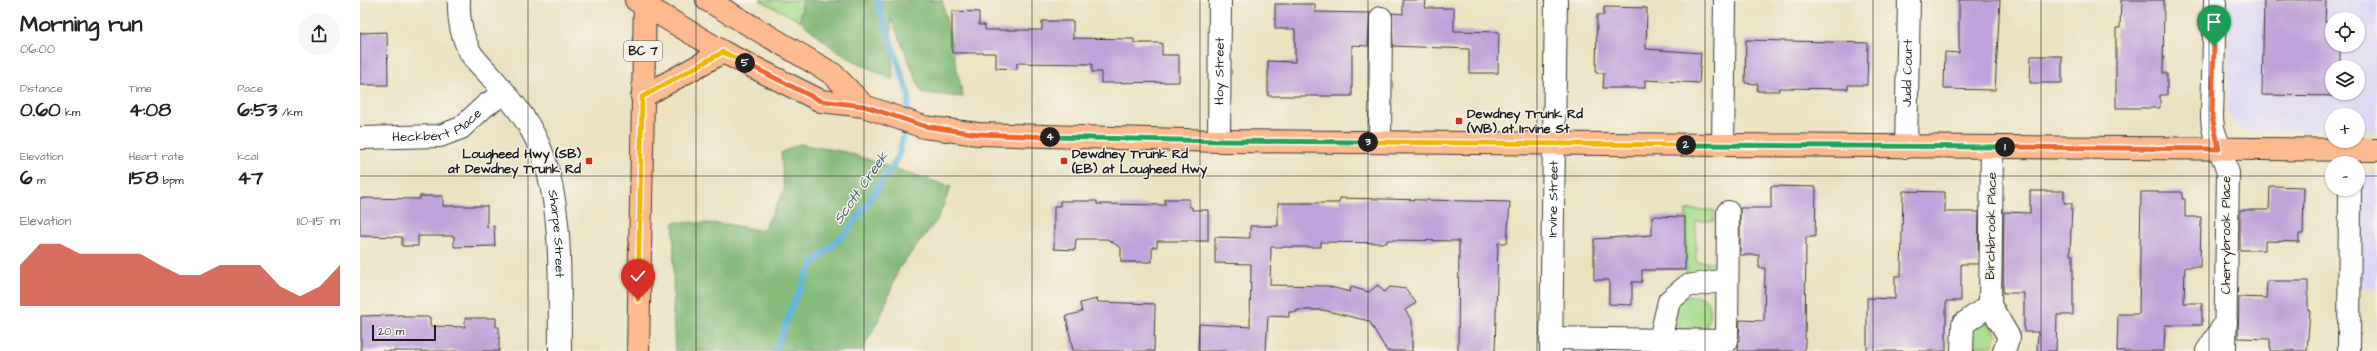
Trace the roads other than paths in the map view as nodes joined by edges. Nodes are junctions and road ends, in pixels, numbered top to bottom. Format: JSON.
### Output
{"nodes":[{"id":1,"x":459,"y":0,"type":"edge"},
{"id":2,"x":707,"y":0,"type":"edge"},
{"id":3,"x":1220,"y":0,"type":"edge"},
{"id":4,"x":1556,"y":0,"type":"edge"},
{"id":5,"x":1725,"y":0,"type":"edge"},
{"id":6,"x":1910,"y":0,"type":"edge"},
{"id":7,"x":2215,"y":0,"type":"edge"},
{"id":8,"x":642,"y":2,"type":"edge"},
{"id":9,"x":1382,"y":18,"type":"dead end"},
{"id":10,"x":723,"y":52,"type":"junction"},
{"id":11,"x":505,"y":92,"type":"junction"},
{"id":12,"x":642,"y":97,"type":"junction"},
{"id":13,"x":867,"y":107,"type":"junction"},
{"id":14,"x":360,"y":138,"type":"edge"},
{"id":15,"x":1219,"y":141,"type":"junction"},
{"id":16,"x":1380,"y":142,"type":"junction"},
{"id":17,"x":1554,"y":144,"type":"junction"},
{"id":18,"x":1723,"y":145,"type":"junction"},
{"id":19,"x":1906,"y":147,"type":"junction"},
{"id":20,"x":1992,"y":147,"type":"junction"},
{"id":21,"x":2219,"y":149,"type":"junction"},
{"id":22,"x":2377,"y":150,"type":"edge"},
{"id":23,"x":2350,"y":156,"type":"edge"},
{"id":24,"x":2350,"y":196,"type":"edge"},
{"id":25,"x":1728,"y":212,"type":"dead end"},
{"id":26,"x":1727,"y":280,"type":"junction"},
{"id":27,"x":1990,"y":305,"type":"junction"},
{"id":28,"x":2226,"y":322,"type":"junction"},
{"id":29,"x":1660,"y":340,"type":"junction"},
{"id":30,"x":1551,"y":344,"type":"edge"},
{"id":31,"x":1727,"y":346,"type":"edge"},
{"id":32,"x":560,"y":351,"type":"edge"},
{"id":33,"x":638,"y":351,"type":"edge"},
{"id":34,"x":1962,"y":351,"type":"edge"},
{"id":35,"x":2004,"y":351,"type":"edge"},
{"id":36,"x":2207,"y":351,"type":"edge"},
{"id":37,"x":2225,"y":351,"type":"edge"},
{"id":38,"x":2349,"y":351,"type":"edge"}],
"edges":[{"from":1,"to":11,"type":"street","name":"Sharpe Street"},
{"from":2,"to":13,"type":"main road"},
{"from":3,"to":15,"type":"street","name":"Hoy Street"},
{"from":4,"to":17,"type":"street","name":"Irvine Street"},
{"from":5,"to":18,"type":"street"},
{"from":6,"to":19,"type":"street","name":"Judd Court"},
{"from":7,"to":21,"type":"street","name":"Cherrybrook Place"},
{"from":8,"to":10,"type":"main road"},
{"from":8,"to":12,"type":"main road","number":"BC 7"},
{"from":9,"to":16,"type":"street"},
{"from":10,"to":12,"type":"main road"},
{"from":10,"to":13,"type":"main road"},
{"from":11,"to":14,"type":"street","name":"Heckbert Place"},
{"from":11,"to":32,"type":"street","name":"Sharpe Street"},
{"from":12,"to":33,"type":"main road","number":"BC 7"},
{"from":13,"to":15,"type":"main road"},
{"from":15,"to":16,"type":"main road"},
{"from":16,"to":17,"type":"main road"},
{"from":17,"to":18,"type":"main road"},
{"from":17,"to":30,"type":"street","name":"Irvine Street"},
{"from":18,"to":19,"type":"main road"},
{"from":19,"to":20,"type":"main road"},
{"from":20,"to":21,"type":"main road"},
{"from":20,"to":27,"type":"street","name":"Birchbrook Place"},
{"from":21,"to":23,"type":"main road"},
{"from":21,"to":28,"type":"street","name":"Cherrybrook Place"},
{"from":22,"to":23,"type":"main road"},
{"from":24,"to":38,"type":"street"},
{"from":25,"to":26,"type":"street"},
{"from":26,"to":29,"type":"street"},
{"from":26,"to":31,"type":"street"},
{"from":27,"to":34,"type":"street"},
{"from":27,"to":35,"type":"street"},
{"from":28,"to":36,"type":"street"},
{"from":28,"to":37,"type":"street","name":"Cherrybrook Place"},
{"from":29,"to":30,"type":"street"},
{"from":29,"to":31,"type":"street"}]}
